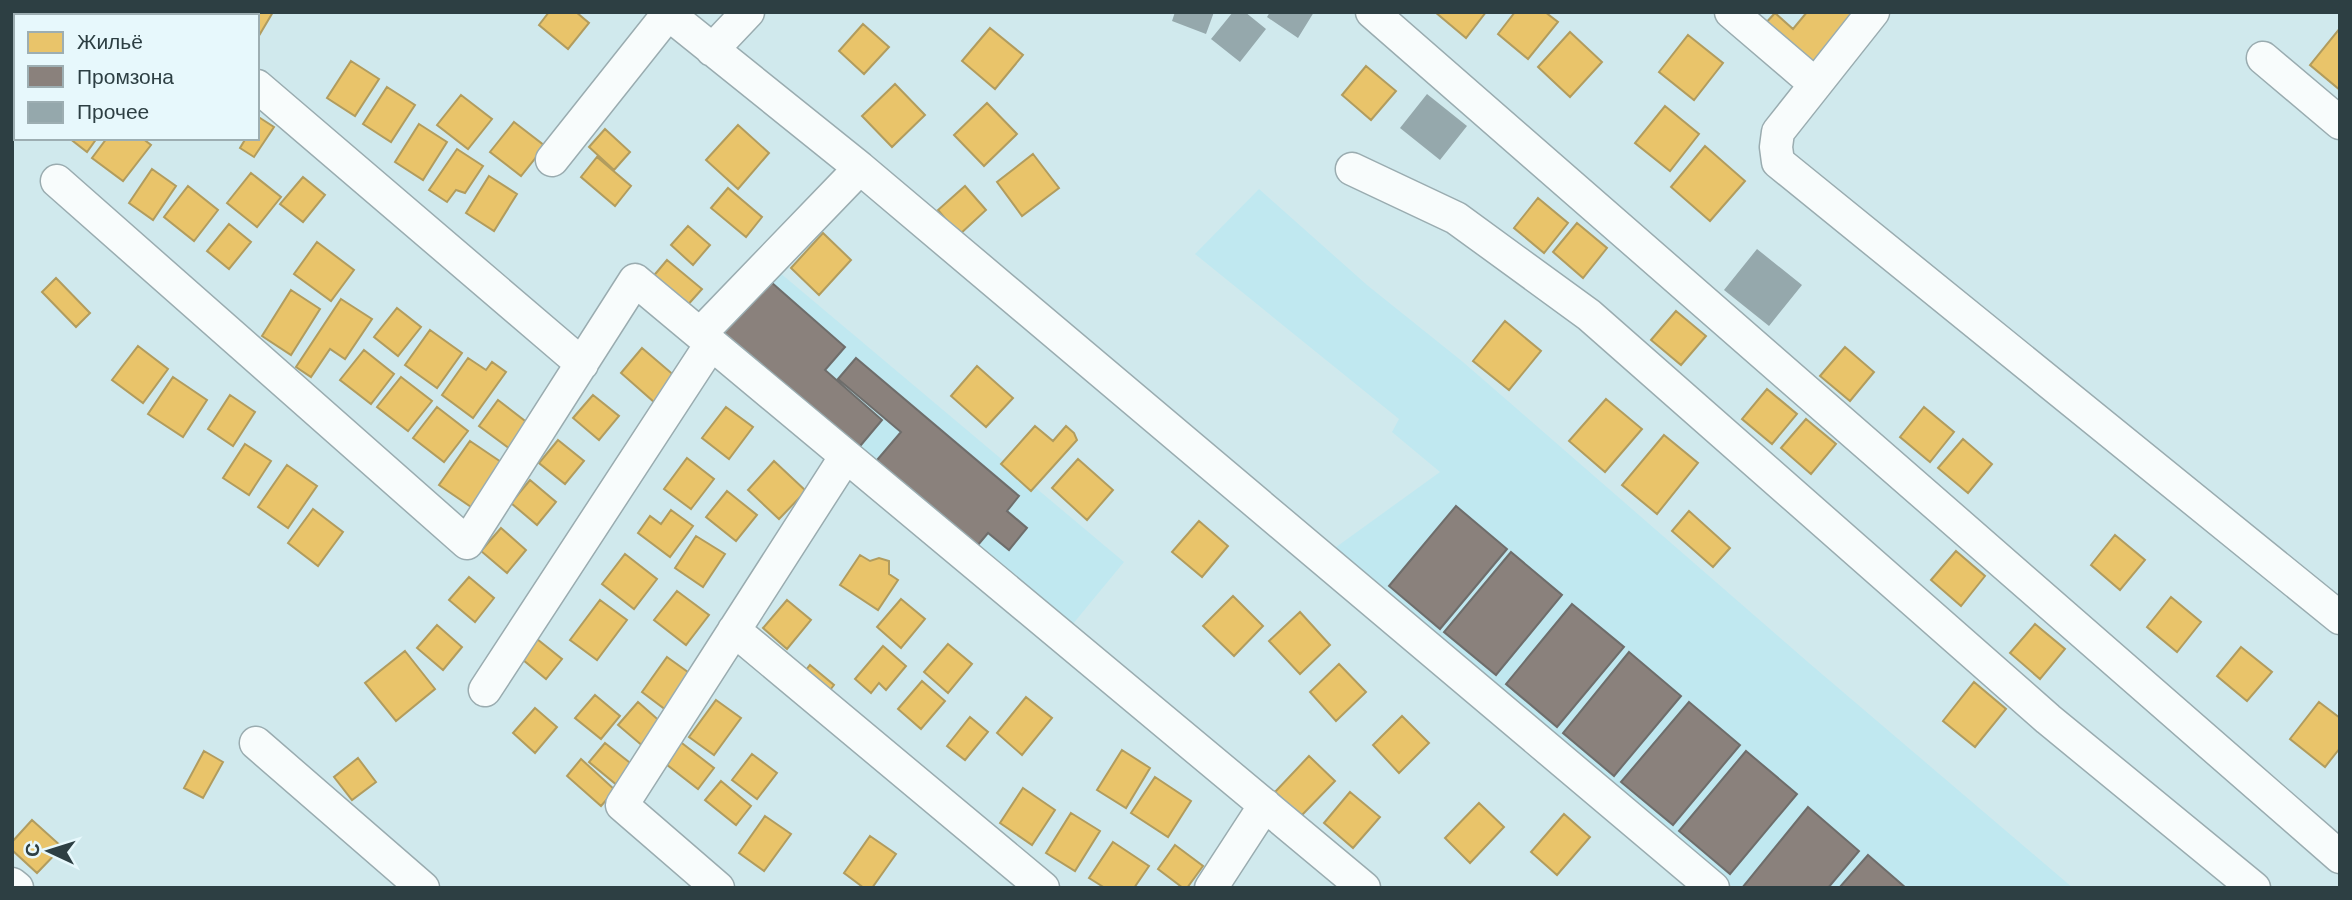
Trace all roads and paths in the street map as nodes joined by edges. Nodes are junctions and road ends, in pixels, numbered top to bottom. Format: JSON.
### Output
{"nodes":[{"id":1,"x":748,"y":12,"type":"edge"},
{"id":2,"x":1373,"y":12,"type":"edge"},
{"id":3,"x":1731,"y":12,"type":"edge"},
{"id":4,"x":1873,"y":12,"type":"edge"},
{"id":5,"x":667,"y":13,"type":"edge"},
{"id":6,"x":712,"y":50,"type":"junction"},
{"id":7,"x":2263,"y":58,"type":"dead end"},
{"id":8,"x":1815,"y":84,"type":"junction"},
{"id":9,"x":259,"y":88,"type":"edge"},
{"id":10,"x":2340,"y":123,"type":"edge"},
{"id":11,"x":552,"y":160,"type":"dead end"},
{"id":12,"x":860,"y":168,"type":"junction"},
{"id":13,"x":1352,"y":169,"type":"dead end"},
{"id":14,"x":57,"y":181,"type":"dead end"},
{"id":15,"x":706,"y":339,"type":"junction"},
{"id":16,"x":582,"y":364,"type":"junction"},
{"id":17,"x":846,"y":456,"type":"junction"},
{"id":18,"x":2340,"y":618,"type":"edge"},
{"id":19,"x":734,"y":631,"type":"junction"},
{"id":20,"x":485,"y":690,"type":"dead end"},
{"id":21,"x":256,"y":743,"type":"dead end"},
{"id":22,"x":1265,"y":805,"type":"junction"},
{"id":23,"x":2340,"y":857,"type":"edge"},
{"id":24,"x":12,"y":884,"type":"edge"},
{"id":25,"x":17,"y":888,"type":"edge"},
{"id":26,"x":422,"y":888,"type":"edge"},
{"id":27,"x":718,"y":888,"type":"edge"},
{"id":28,"x":1043,"y":888,"type":"edge"},
{"id":29,"x":1212,"y":888,"type":"edge"},
{"id":30,"x":1364,"y":888,"type":"edge"},
{"id":31,"x":1713,"y":888,"type":"edge"},
{"id":32,"x":2254,"y":888,"type":"edge"}],
"edges":[{"from":1,"to":6,"type":"street"},
{"from":2,"to":23,"type":"street"},
{"from":3,"to":8,"type":"street"},
{"from":4,"to":8,"type":"street"},
{"from":5,"to":6,"type":"street"},
{"from":5,"to":11,"type":"street"},
{"from":6,"to":12,"type":"street"},
{"from":7,"to":10,"type":"street"},
{"from":8,"to":18,"type":"street"},
{"from":9,"to":16,"type":"street"},
{"from":12,"to":15,"type":"street"},
{"from":12,"to":31,"type":"street"},
{"from":13,"to":32,"type":"street"},
{"from":14,"to":16,"type":"street"},
{"from":15,"to":16,"type":"street"},
{"from":15,"to":17,"type":"street"},
{"from":15,"to":20,"type":"street"},
{"from":17,"to":19,"type":"street"},
{"from":17,"to":22,"type":"street"},
{"from":19,"to":27,"type":"street"},
{"from":19,"to":28,"type":"street"},
{"from":21,"to":26,"type":"street"},
{"from":22,"to":29,"type":"street"},
{"from":22,"to":30,"type":"street"},
{"from":24,"to":25,"type":"street"}]}
